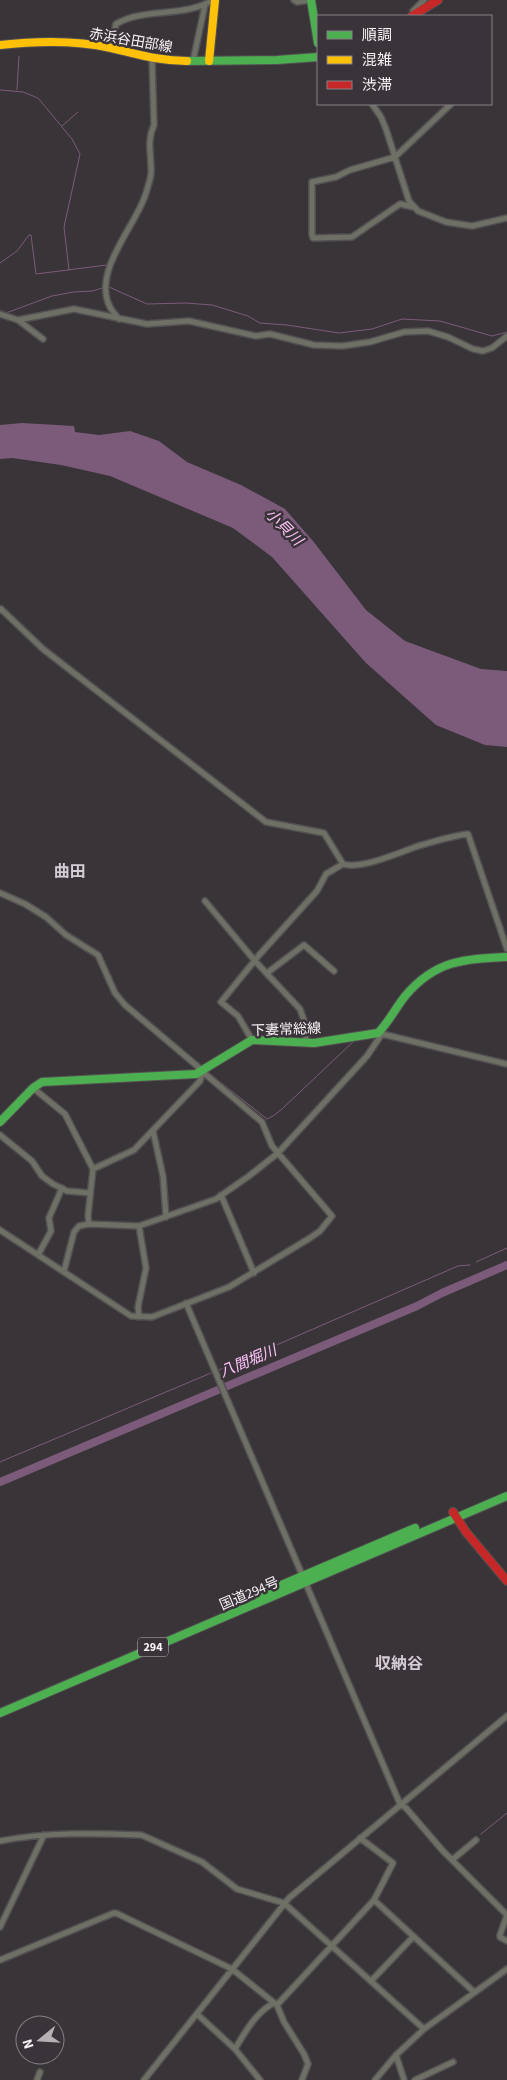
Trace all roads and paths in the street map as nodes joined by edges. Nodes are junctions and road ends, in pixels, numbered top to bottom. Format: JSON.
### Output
{"nodes":[{"id":1,"x":214,"y":0,"type":"edge"},
{"id":2,"x":294,"y":0,"type":"edge"},
{"id":3,"x":311,"y":0,"type":"edge"},
{"id":4,"x":424,"y":0,"type":"edge"},
{"id":5,"x":438,"y":0,"type":"edge"},
{"id":6,"x":205,"y":5,"type":"junction"},
{"id":7,"x":425,"y":13,"type":"edge"},
{"id":8,"x":413,"y":15,"type":"edge"},
{"id":9,"x":317,"y":37,"type":"edge"},
{"id":10,"x":0,"y":45,"type":"edge"},
{"id":11,"x":110,"y":48,"type":"junction"},
{"id":12,"x":317,"y":57,"type":"edge"},
{"id":13,"x":152,"y":59,"type":"junction"},
{"id":14,"x":194,"y":61,"type":"junction"},
{"id":15,"x":209,"y":61,"type":"junction"},
{"id":16,"x":373,"y":105,"type":"edge"},
{"id":17,"x":450,"y":105,"type":"edge"},
{"id":18,"x":395,"y":157,"type":"junction"},
{"id":19,"x":413,"y":207,"type":"junction"},
{"id":20,"x":507,"y":218,"type":"edge"},
{"id":21,"x":0,"y":314,"type":"edge"},
{"id":22,"x":120,"y":319,"type":"junction"},
{"id":23,"x":18,"y":320,"type":"junction"},
{"id":24,"x":507,"y":336,"type":"edge"},
{"id":25,"x":43,"y":339,"type":"dead end"},
{"id":26,"x":0,"y":610,"type":"edge"},
{"id":27,"x":343,"y":864,"type":"junction"},
{"id":28,"x":0,"y":893,"type":"edge"},
{"id":29,"x":205,"y":901,"type":"dead end"},
{"id":30,"x":507,"y":949,"type":"edge"},
{"id":31,"x":507,"y":957,"type":"edge"},
{"id":32,"x":255,"y":961,"type":"junction"},
{"id":33,"x":334,"y":971,"type":"dead end"},
{"id":34,"x":266,"y":973,"type":"junction"},
{"id":35,"x":381,"y":1033,"type":"junction"},
{"id":36,"x":252,"y":1040,"type":"junction"},
{"id":37,"x":305,"y":1042,"type":"junction"},
{"id":38,"x":507,"y":1064,"type":"edge"},
{"id":39,"x":203,"y":1072,"type":"junction"},
{"id":40,"x":33,"y":1088,"type":"junction"},
{"id":41,"x":0,"y":1122,"type":"edge"},
{"id":42,"x":153,"y":1131,"type":"junction"},
{"id":43,"x":0,"y":1135,"type":"edge"},
{"id":44,"x":278,"y":1153,"type":"junction"},
{"id":45,"x":93,"y":1169,"type":"junction"},
{"id":46,"x":62,"y":1188,"type":"junction"},
{"id":47,"x":90,"y":1193,"type":"junction"},
{"id":48,"x":221,"y":1196,"type":"junction"},
{"id":49,"x":166,"y":1218,"type":"junction"},
{"id":50,"x":89,"y":1224,"type":"junction"},
{"id":51,"x":139,"y":1226,"type":"junction"},
{"id":52,"x":0,"y":1230,"type":"edge"},
{"id":53,"x":38,"y":1254,"type":"junction"},
{"id":54,"x":64,"y":1271,"type":"junction"},
{"id":55,"x":254,"y":1273,"type":"junction"},
{"id":56,"x":186,"y":1303,"type":"junction"},
{"id":57,"x":139,"y":1317,"type":"junction"},
{"id":58,"x":507,"y":1489,"type":"edge"},
{"id":59,"x":507,"y":1496,"type":"edge"},
{"id":60,"x":454,"y":1515,"type":"junction"},
{"id":61,"x":304,"y":1579,"type":"junction"},
{"id":62,"x":507,"y":1581,"type":"edge"},
{"id":63,"x":0,"y":1705,"type":"edge"},
{"id":64,"x":0,"y":1713,"type":"edge"},
{"id":65,"x":507,"y":1716,"type":"edge"},
{"id":66,"x":400,"y":1804,"type":"junction"},
{"id":67,"x":44,"y":1835,"type":"junction"},
{"id":68,"x":360,"y":1838,"type":"junction"},
{"id":69,"x":476,"y":1840,"type":"dead end"},
{"id":70,"x":0,"y":1841,"type":"edge"},
{"id":71,"x":452,"y":1860,"type":"junction"},
{"id":72,"x":374,"y":1900,"type":"junction"},
{"id":73,"x":284,"y":1903,"type":"junction"},
{"id":74,"x":507,"y":1915,"type":"edge"},
{"id":75,"x":0,"y":1928,"type":"edge"},
{"id":76,"x":413,"y":1937,"type":"junction"},
{"id":77,"x":507,"y":1941,"type":"edge"},
{"id":78,"x":332,"y":1945,"type":"junction"},
{"id":79,"x":0,"y":1960,"type":"edge"},
{"id":80,"x":232,"y":1969,"type":"junction"},
{"id":81,"x":507,"y":1969,"type":"edge"},
{"id":82,"x":372,"y":1980,"type":"junction"},
{"id":83,"x":474,"y":1992,"type":"junction"},
{"id":84,"x":276,"y":2004,"type":"junction"},
{"id":85,"x":197,"y":2014,"type":"junction"},
{"id":86,"x":424,"y":2029,"type":"junction"},
{"id":87,"x":235,"y":2049,"type":"junction"},
{"id":88,"x":396,"y":2055,"type":"junction"},
{"id":89,"x":453,"y":2062,"type":"dead end"},
{"id":90,"x":40,"y":2072,"type":"dead end"},
{"id":91,"x":37,"y":2080,"type":"edge"},
{"id":92,"x":144,"y":2080,"type":"edge"},
{"id":93,"x":260,"y":2080,"type":"edge"},
{"id":94,"x":302,"y":2080,"type":"edge"},
{"id":95,"x":375,"y":2080,"type":"edge"},
{"id":96,"x":404,"y":2080,"type":"edge"},
{"id":97,"x":415,"y":2080,"type":"edge"}],
"edges":[{"from":1,"to":6,"type":"street"},
{"from":1,"to":15,"type":"main road"},
{"from":2,"to":3,"type":"street"},
{"from":3,"to":9,"type":"main road"},
{"from":4,"to":8,"type":"street"},
{"from":5,"to":7,"type":"main road"},
{"from":6,"to":11,"type":"street"},
{"from":6,"to":14,"type":"street"},
{"from":10,"to":11,"type":"main road","name":"赤浜谷田部線"},
{"from":11,"to":13,"type":"main road","name":"赤浜谷田部線"},
{"from":12,"to":15,"type":"main road","name":"赤浜谷田部線"},
{"from":13,"to":14,"type":"main road","name":"赤浜谷田部線"},
{"from":13,"to":22,"type":"street"},
{"from":14,"to":15,"type":"main road","name":"赤浜谷田部線"},
{"from":16,"to":18,"type":"street"},
{"from":17,"to":18,"type":"street"},
{"from":18,"to":19,"type":"street"},
{"from":18,"to":19,"type":"street"},
{"from":19,"to":20,"type":"street"},
{"from":21,"to":23,"type":"street"},
{"from":22,"to":23,"type":"street"},
{"from":22,"to":24,"type":"street"},
{"from":23,"to":25,"type":"street"},
{"from":26,"to":27,"type":"street"},
{"from":27,"to":30,"type":"street"},
{"from":27,"to":32,"type":"street"},
{"from":28,"to":39,"type":"street"},
{"from":29,"to":32,"type":"street"},
{"from":31,"to":35,"type":"main road"},
{"from":32,"to":34,"type":"street"},
{"from":32,"to":36,"type":"street"},
{"from":33,"to":34,"type":"street"},
{"from":34,"to":37,"type":"street"},
{"from":35,"to":37,"type":"main road","name":"下妻常総線"},
{"from":35,"to":38,"type":"street"},
{"from":35,"to":44,"type":"street"},
{"from":36,"to":37,"type":"main road","name":"下妻常総線"},
{"from":36,"to":39,"type":"main road","name":"下妻常総線"},
{"from":39,"to":40,"type":"main road","name":"下妻常総線"},
{"from":39,"to":42,"type":"street"},
{"from":39,"to":44,"type":"street"},
{"from":40,"to":41,"type":"main road","name":"下妻常総線"},
{"from":40,"to":45,"type":"street"},
{"from":42,"to":45,"type":"street"},
{"from":42,"to":49,"type":"street"},
{"from":43,"to":46,"type":"street"},
{"from":44,"to":48,"type":"street"},
{"from":44,"to":55,"type":"street"},
{"from":45,"to":47,"type":"street"},
{"from":46,"to":47,"type":"street"},
{"from":46,"to":53,"type":"street"},
{"from":47,"to":50,"type":"street"},
{"from":48,"to":49,"type":"street"},
{"from":48,"to":55,"type":"street"},
{"from":49,"to":51,"type":"street"},
{"from":50,"to":51,"type":"street"},
{"from":50,"to":54,"type":"street"},
{"from":51,"to":57,"type":"street"},
{"from":52,"to":53,"type":"street"},
{"from":53,"to":54,"type":"street"},
{"from":54,"to":57,"type":"street"},
{"from":55,"to":56,"type":"street"},
{"from":56,"to":57,"type":"street"},
{"from":56,"to":61,"type":"street"},
{"from":58,"to":60,"type":"main road","name":"国道294号","number":"294"},
{"from":59,"to":60,"type":"main road","name":"国道294号","number":"294"},
{"from":60,"to":61,"type":"main road","name":"国道294号","number":"294"},
{"from":60,"to":62,"type":"main road"},
{"from":61,"to":63,"type":"main road","name":"国道294号","number":"294"},
{"from":61,"to":64,"type":"main road","name":"国道294号","number":"294"},
{"from":61,"to":66,"type":"street"},
{"from":65,"to":66,"type":"street"},
{"from":66,"to":68,"type":"street"},
{"from":66,"to":71,"type":"street"},
{"from":67,"to":70,"type":"street"},
{"from":67,"to":73,"type":"street"},
{"from":67,"to":75,"type":"street"},
{"from":68,"to":72,"type":"street"},
{"from":68,"to":73,"type":"street"},
{"from":69,"to":71,"type":"street"},
{"from":71,"to":74,"type":"street"},
{"from":72,"to":76,"type":"street"},
{"from":72,"to":78,"type":"street"},
{"from":73,"to":78,"type":"street"},
{"from":73,"to":80,"type":"street"},
{"from":74,"to":77,"type":"street"},
{"from":76,"to":82,"type":"street"},
{"from":76,"to":83,"type":"street"},
{"from":78,"to":82,"type":"street"},
{"from":78,"to":84,"type":"street"},
{"from":79,"to":80,"type":"street"},
{"from":80,"to":84,"type":"street"},
{"from":80,"to":85,"type":"street"},
{"from":81,"to":83,"type":"street"},
{"from":82,"to":86,"type":"street"},
{"from":83,"to":86,"type":"street"},
{"from":84,"to":87,"type":"street"},
{"from":84,"to":94,"type":"street"},
{"from":85,"to":87,"type":"street"},
{"from":85,"to":92,"type":"street"},
{"from":86,"to":88,"type":"street"},
{"from":87,"to":93,"type":"street"},
{"from":88,"to":95,"type":"street"},
{"from":88,"to":96,"type":"street"},
{"from":89,"to":97,"type":"street"},
{"from":90,"to":91,"type":"street"}]}
